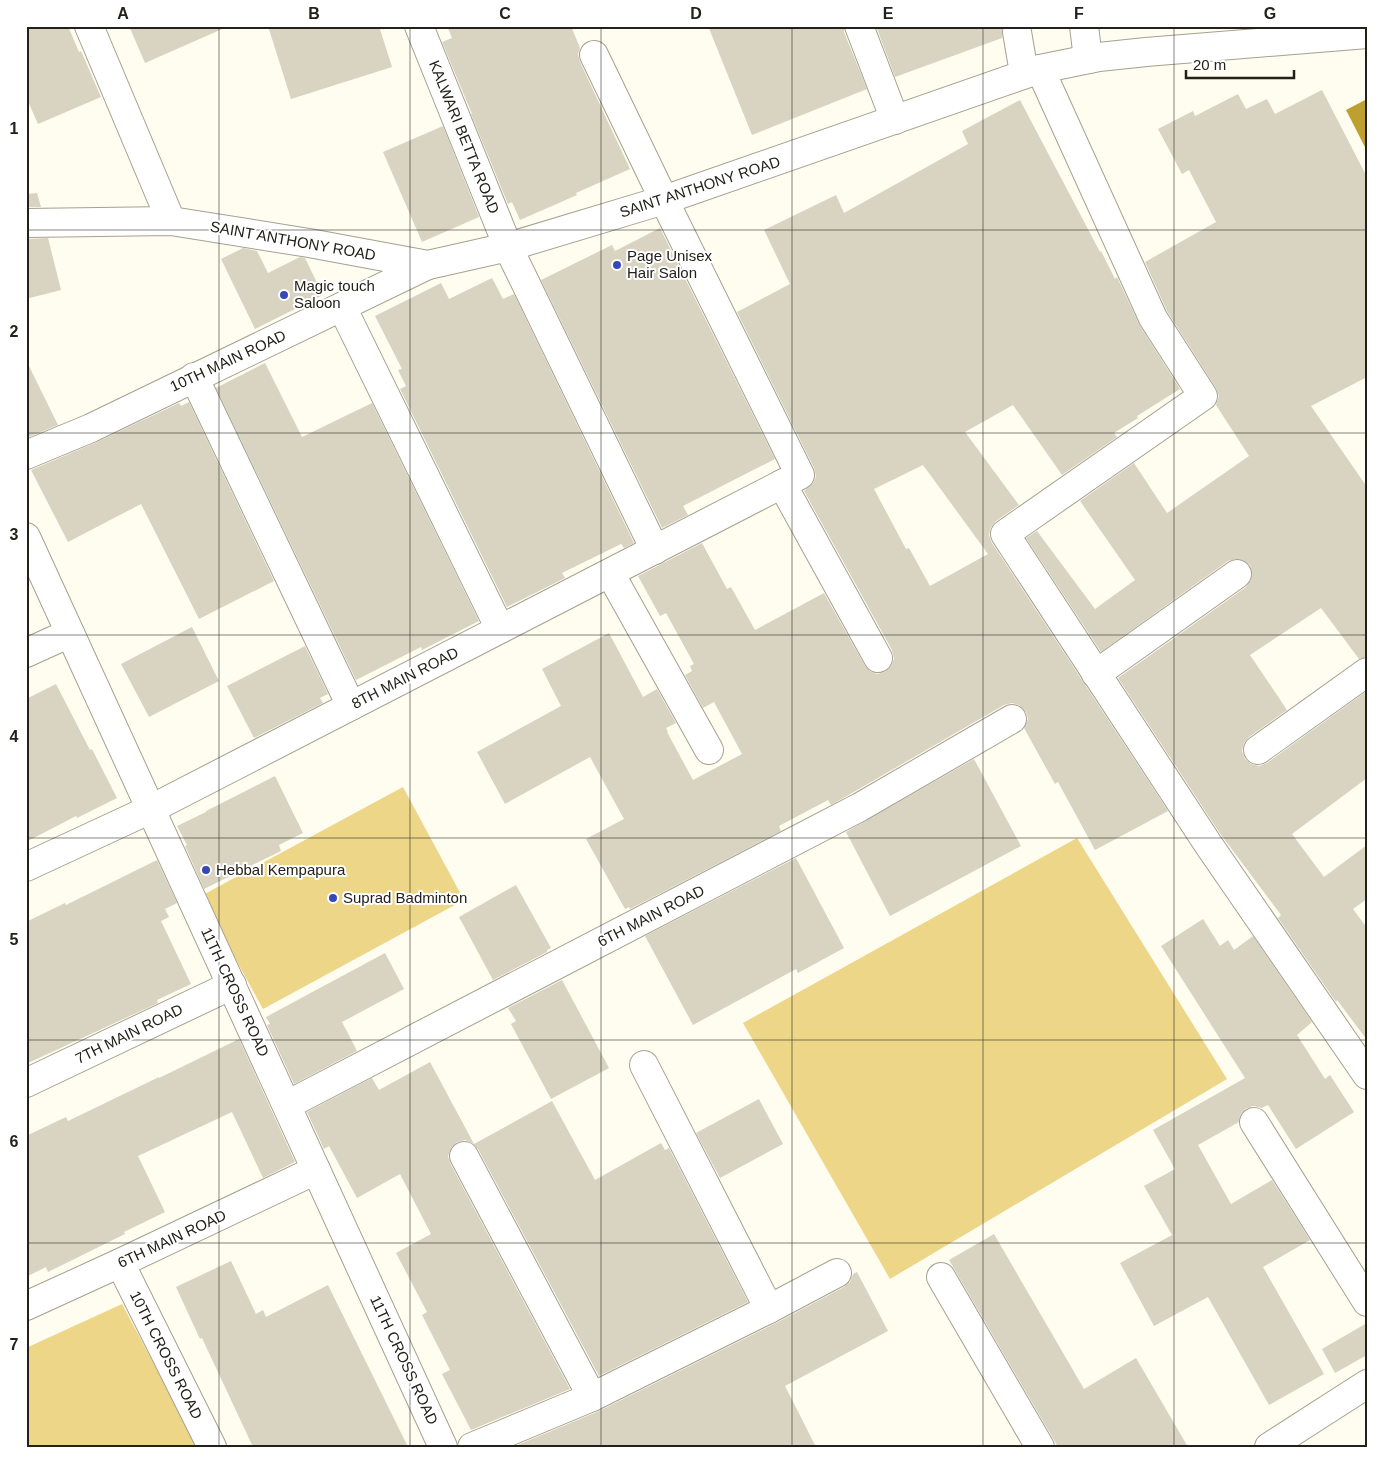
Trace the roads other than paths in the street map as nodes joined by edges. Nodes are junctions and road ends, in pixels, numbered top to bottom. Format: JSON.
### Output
{"nodes":[{"id":1,"x":89,"y":26,"type":"edge"},
{"id":2,"x":419,"y":26,"type":"edge"},
{"id":3,"x":859,"y":26,"type":"edge"},
{"id":4,"x":1084,"y":26,"type":"edge"},
{"id":5,"x":1017,"y":32,"type":"dead end"},
{"id":6,"x":1270,"y":33,"type":"edge"},
{"id":7,"x":1367,"y":34,"type":"edge"},
{"id":8,"x":594,"y":55,"type":"dead end"},
{"id":9,"x":1088,"y":59,"type":"junction"},
{"id":10,"x":1032,"y":71,"type":"junction"},
{"id":11,"x":895,"y":120,"type":"junction"},
{"id":12,"x":664,"y":200,"type":"junction"},
{"id":13,"x":171,"y":220,"type":"junction"},
{"id":14,"x":26,"y":223,"type":"edge"},
{"id":15,"x":508,"y":247,"type":"junction"},
{"id":16,"x":428,"y":265,"type":"junction"},
{"id":17,"x":342,"y":308,"type":"junction"},
{"id":18,"x":194,"y":377,"type":"junction"},
{"id":19,"x":26,"y":455,"type":"edge"},
{"id":20,"x":782,"y":484,"type":"junction"},
{"id":21,"x":26,"y":537,"type":"edge"},
{"id":22,"x":655,"y":550,"type":"junction"},
{"id":23,"x":610,"y":573,"type":"junction"},
{"id":24,"x":1237,"y":574,"type":"dead end"},
{"id":25,"x":500,"y":629,"type":"junction"},
{"id":26,"x":70,"y":633,"type":"junction"},
{"id":27,"x":26,"y":653,"type":"edge"},
{"id":28,"x":878,"y":658,"type":"dead end"},
{"id":29,"x":1367,"y":672,"type":"edge"},
{"id":30,"x":1096,"y":674,"type":"junction"},
{"id":31,"x":351,"y":706,"type":"junction"},
{"id":32,"x":1012,"y":719,"type":"dead end"},
{"id":33,"x":709,"y":750,"type":"dead end"},
{"id":34,"x":1258,"y":750,"type":"dead end"},
{"id":35,"x":151,"y":809,"type":"junction"},
{"id":36,"x":26,"y":867,"type":"edge"},
{"id":37,"x":232,"y":985,"type":"junction"},
{"id":38,"x":644,"y":1065,"type":"dead end"},
{"id":39,"x":1367,"y":1075,"type":"edge"},
{"id":40,"x":26,"y":1083,"type":"edge"},
{"id":41,"x":287,"y":1105,"type":"junction"},
{"id":42,"x":1254,"y":1122,"type":"dead end"},
{"id":43,"x":464,"y":1156,"type":"dead end"},
{"id":44,"x":316,"y":1170,"type":"junction"},
{"id":45,"x":120,"y":1263,"type":"junction"},
{"id":46,"x":838,"y":1273,"type":"dead end"},
{"id":47,"x":941,"y":1277,"type":"dead end"},
{"id":48,"x":1367,"y":1302,"type":"edge"},
{"id":49,"x":26,"y":1306,"type":"edge"},
{"id":50,"x":769,"y":1309,"type":"junction"},
{"id":51,"x":1364,"y":1390,"type":"edge"},
{"id":52,"x":592,"y":1397,"type":"junction"},
{"id":53,"x":212,"y":1447,"type":"edge"},
{"id":54,"x":443,"y":1447,"type":"edge"},
{"id":55,"x":472,"y":1447,"type":"edge"},
{"id":56,"x":1040,"y":1447,"type":"edge"},
{"id":57,"x":1269,"y":1447,"type":"edge"}],
"edges":[{"from":1,"to":13,"type":"street"},
{"from":2,"to":15,"type":"street","name":"KALWARI BETTA ROAD"},
{"from":3,"to":11,"type":"street"},
{"from":4,"to":9,"type":"street"},
{"from":5,"to":10,"type":"street"},
{"from":6,"to":7,"type":"street","name":"SAINT ANTHONY ROAD"},
{"from":6,"to":9,"type":"street","name":"SAINT ANTHONY ROAD"},
{"from":8,"to":12,"type":"street"},
{"from":9,"to":10,"type":"street","name":"SAINT ANTHONY ROAD"},
{"from":10,"to":11,"type":"street","name":"SAINT ANTHONY ROAD"},
{"from":10,"to":30,"type":"street"},
{"from":11,"to":12,"type":"street","name":"SAINT ANTHONY ROAD"},
{"from":12,"to":15,"type":"street","name":"SAINT ANTHONY ROAD"},
{"from":12,"to":20,"type":"street","name":"8TH MAIN ROAD"},
{"from":13,"to":14,"type":"street","name":"SAINT ANTHONY ROAD"},
{"from":13,"to":16,"type":"street","name":"SAINT ANTHONY ROAD"},
{"from":15,"to":16,"type":"street","name":"SAINT ANTHONY ROAD"},
{"from":15,"to":22,"type":"street","name":"KALWARI BETTA ROAD"},
{"from":16,"to":17,"type":"street","name":"10TH MAIN ROAD"},
{"from":17,"to":18,"type":"street","name":"10TH MAIN ROAD"},
{"from":17,"to":25,"type":"street"},
{"from":18,"to":19,"type":"street","name":"10TH MAIN ROAD"},
{"from":18,"to":31,"type":"street"},
{"from":20,"to":22,"type":"street","name":"8TH MAIN ROAD"},
{"from":20,"to":28,"type":"street"},
{"from":21,"to":26,"type":"street","name":"11TH CROSS ROAD"},
{"from":22,"to":23,"type":"street","name":"8TH MAIN ROAD"},
{"from":23,"to":25,"type":"street","name":"8TH MAIN ROAD"},
{"from":23,"to":33,"type":"street"},
{"from":24,"to":30,"type":"street"},
{"from":25,"to":31,"type":"street","name":"8TH MAIN ROAD"},
{"from":26,"to":27,"type":"street"},
{"from":26,"to":35,"type":"street","name":"11TH CROSS ROAD"},
{"from":29,"to":34,"type":"street"},
{"from":30,"to":39,"type":"street"},
{"from":31,"to":35,"type":"street","name":"8TH MAIN ROAD"},
{"from":32,"to":41,"type":"street","name":"6TH MAIN ROAD"},
{"from":35,"to":36,"type":"street","name":"8TH MAIN ROAD"},
{"from":35,"to":37,"type":"street","name":"11TH CROSS ROAD"},
{"from":37,"to":40,"type":"street","name":"7TH MAIN ROAD"},
{"from":37,"to":41,"type":"street","name":"11TH CROSS ROAD"},
{"from":38,"to":50,"type":"street"},
{"from":41,"to":44,"type":"street","name":"11TH CROSS ROAD"},
{"from":42,"to":48,"type":"street"},
{"from":43,"to":52,"type":"street"},
{"from":44,"to":45,"type":"street","name":"6TH MAIN ROAD"},
{"from":44,"to":54,"type":"street","name":"11TH CROSS ROAD"},
{"from":45,"to":49,"type":"street","name":"6TH MAIN ROAD"},
{"from":45,"to":53,"type":"street","name":"10TH CROSS ROAD"},
{"from":46,"to":50,"type":"street"},
{"from":47,"to":56,"type":"street"},
{"from":50,"to":52,"type":"street"},
{"from":51,"to":57,"type":"street"},
{"from":52,"to":55,"type":"street"}]}
